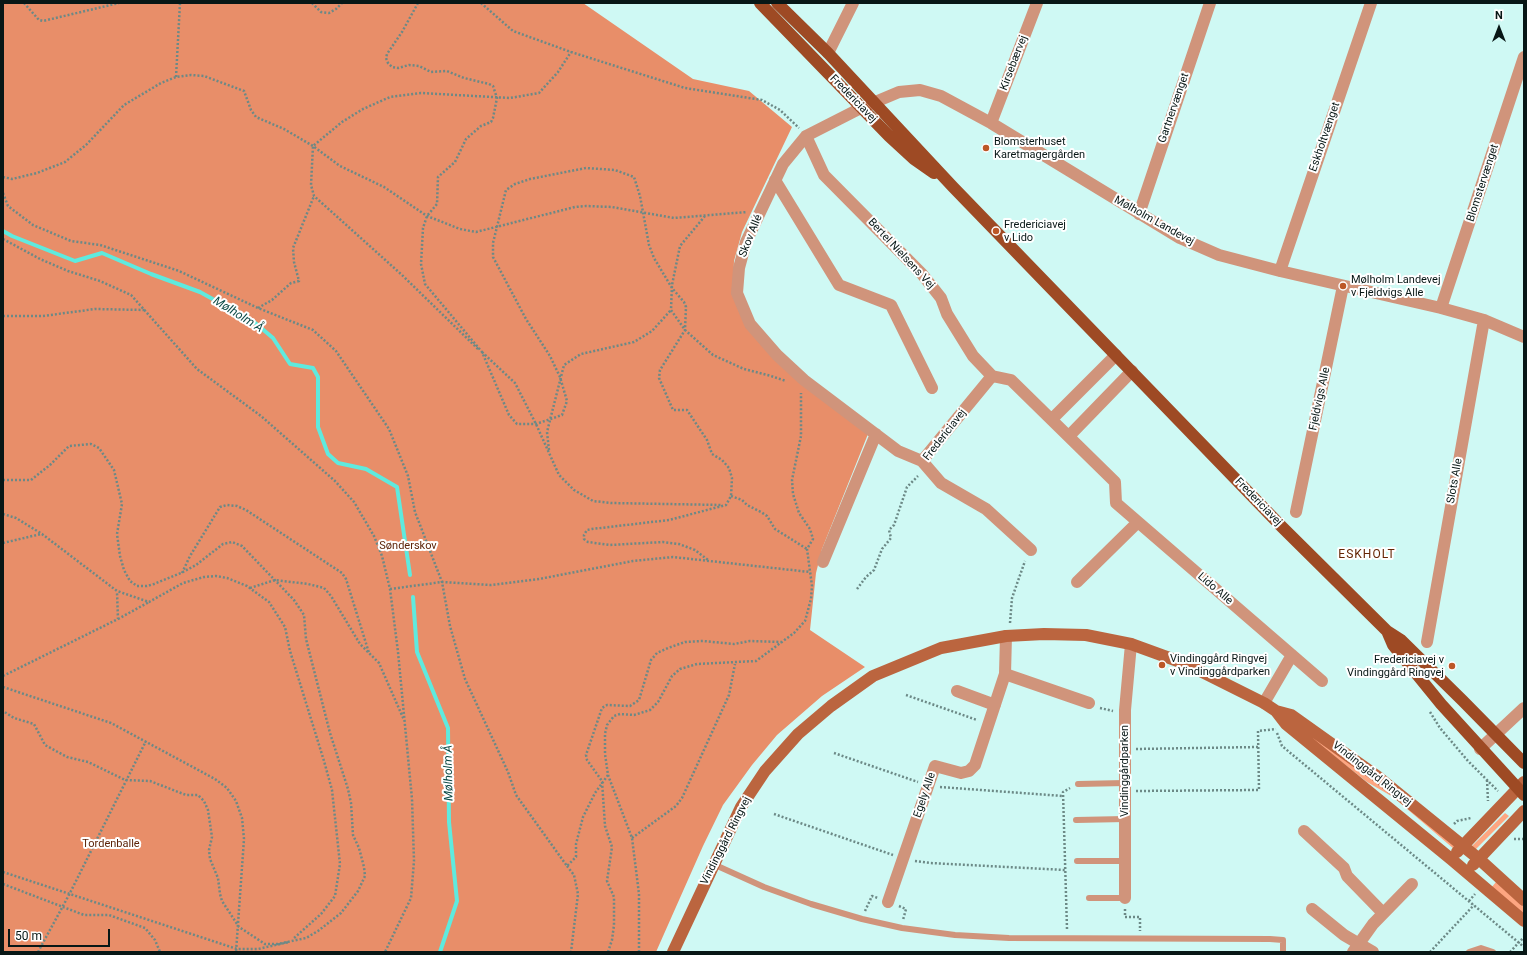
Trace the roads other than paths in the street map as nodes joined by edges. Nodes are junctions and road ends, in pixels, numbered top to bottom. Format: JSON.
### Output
{"nodes":[{"id":1,"x":760,"y":3,"type":"edge"},
{"id":2,"x":778,"y":3,"type":"edge"},
{"id":3,"x":853,"y":3,"type":"edge"},
{"id":4,"x":1037,"y":3,"type":"edge"},
{"id":5,"x":1210,"y":3,"type":"edge"},
{"id":6,"x":1371,"y":3,"type":"edge"},
{"id":7,"x":828,"y":53,"type":"junction"},
{"id":8,"x":1524,"y":57,"type":"edge"},
{"id":9,"x":873,"y":102,"type":"junction"},
{"id":10,"x":861,"y":108,"type":"junction"},
{"id":11,"x":991,"y":123,"type":"junction"},
{"id":12,"x":806,"y":136,"type":"junction"},
{"id":13,"x":775,"y":180,"type":"junction"},
{"id":14,"x":953,"y":187,"type":"junction"},
{"id":15,"x":1138,"y":214,"type":"junction"},
{"id":16,"x":1280,"y":271,"type":"junction"},
{"id":17,"x":1343,"y":286,"type":"junction"},
{"id":18,"x":1441,"y":308,"type":"junction"},
{"id":19,"x":1484,"y":320,"type":"junction"},
{"id":20,"x":1524,"y":338,"type":"edge"},
{"id":21,"x":1116,"y":355,"type":"junction"},
{"id":22,"x":1132,"y":371,"type":"junction"},
{"id":23,"x":992,"y":376,"type":"junction"},
{"id":24,"x":932,"y":388,"type":"dead end"},
{"id":25,"x":1052,"y":419,"type":"junction"},
{"id":26,"x":876,"y":434,"type":"junction"},
{"id":27,"x":1070,"y":436,"type":"junction"},
{"id":28,"x":924,"y":464,"type":"junction"},
{"id":29,"x":1296,"y":512,"type":"dead end"},
{"id":30,"x":1138,"y":522,"type":"junction"},
{"id":31,"x":1031,"y":550,"type":"road end"},
{"id":32,"x":823,"y":562,"type":"dead end"},
{"id":33,"x":1077,"y":582,"type":"dead end"},
{"id":34,"x":1387,"y":631,"type":"junction"},
{"id":35,"x":1008,"y":636,"type":"junction"},
{"id":36,"x":1427,"y":642,"type":"dead end"},
{"id":37,"x":1131,"y":644,"type":"junction"},
{"id":38,"x":1292,"y":655,"type":"junction"},
{"id":39,"x":1005,"y":674,"type":"junction"},
{"id":40,"x":1322,"y":681,"type":"dead end"},
{"id":41,"x":956,"y":691,"type":"dead end"},
{"id":42,"x":1089,"y":703,"type":"road end"},
{"id":43,"x":1264,"y":703,"type":"junction"},
{"id":44,"x":995,"y":705,"type":"junction"},
{"id":45,"x":1524,"y":708,"type":"edge"},
{"id":46,"x":1276,"y":711,"type":"junction"},
{"id":47,"x":1496,"y":735,"type":"junction"},
{"id":48,"x":1480,"y":750,"type":"junction"},
{"id":49,"x":1524,"y":763,"type":"edge"},
{"id":50,"x":1078,"y":784,"type":"road end"},
{"id":51,"x":1125,"y":787,"type":"junction"},
{"id":52,"x":1522,"y":788,"type":"edge"},
{"id":53,"x":1524,"y":811,"type":"edge"},
{"id":54,"x":1125,"y":819,"type":"junction"},
{"id":55,"x":1076,"y":820,"type":"dead end"},
{"id":56,"x":1304,"y":831,"type":"dead end"},
{"id":57,"x":1462,"y":846,"type":"junction"},
{"id":58,"x":1451,"y":859,"type":"junction"},
{"id":59,"x":1479,"y":859,"type":"junction"},
{"id":60,"x":1077,"y":861,"type":"dead end"},
{"id":61,"x":1126,"y":861,"type":"junction"},
{"id":62,"x":713,"y":864,"type":"junction"},
{"id":63,"x":1467,"y":872,"type":"junction"},
{"id":64,"x":1412,"y":884,"type":"dead end"},
{"id":65,"x":1089,"y":898,"type":"dead end"},
{"id":66,"x":1126,"y":898,"type":"joint"},
{"id":67,"x":1524,"y":900,"type":"edge"},
{"id":68,"x":888,"y":902,"type":"road end"},
{"id":69,"x":1312,"y":909,"type":"dead end"},
{"id":70,"x":1383,"y":913,"type":"junction"},
{"id":71,"x":1524,"y":921,"type":"edge"},
{"id":72,"x":1356,"y":947,"type":"edge"},
{"id":73,"x":673,"y":952,"type":"edge"},
{"id":74,"x":1283,"y":952,"type":"edge"},
{"id":75,"x":1373,"y":952,"type":"edge"},
{"id":76,"x":1469,"y":952,"type":"edge"},
{"id":77,"x":1493,"y":952,"type":"edge"}],
"edges":[{"from":1,"to":10,"type":"main road","name":"Fredericiavej"},
{"from":2,"to":7,"type":"main road","name":"Fredericiavej"},
{"from":3,"to":7,"type":"street"},
{"from":4,"to":11,"type":"street","name":"Kirsebærvej"},
{"from":5,"to":15,"type":"street","name":"Gartnervænget"},
{"from":6,"to":16,"type":"street","name":"Eskholtvænget"},
{"from":7,"to":9,"type":"main road","name":"Fredericiavej"},
{"from":8,"to":18,"type":"street","name":"Blomstervænget"},
{"from":9,"to":10,"type":"street","name":"Skov Allé"},
{"from":9,"to":11,"type":"street","name":"Mølholm Landevej"},
{"from":9,"to":14,"type":"main road","name":"Fredericiavej"},
{"from":10,"to":12,"type":"street","name":"Skov Allé"},
{"from":10,"to":14,"type":"main road","name":"Fredericiavej"},
{"from":11,"to":15,"type":"street","name":"Mølholm Landevej"},
{"from":12,"to":13,"type":"street","name":"Skov Allé"},
{"from":12,"to":23,"type":"street","name":"Bertel Nielsens Vej"},
{"from":13,"to":24,"type":"street"},
{"from":13,"to":26,"type":"street","name":"Skov Allé"},
{"from":14,"to":21,"type":"main road","name":"Fredericiavej"},
{"from":15,"to":16,"type":"street","name":"Mølholm Landevej"},
{"from":16,"to":17,"type":"street","name":"Mølholm Landevej"},
{"from":17,"to":18,"type":"street","name":"Mølholm Landevej"},
{"from":17,"to":29,"type":"street","name":"Fjeldvigs Alle"},
{"from":18,"to":19,"type":"street","name":"Mølholm Landevej"},
{"from":19,"to":20,"type":"street","name":"Mølholm Landevej"},
{"from":19,"to":36,"type":"street","name":"Slots Alle"},
{"from":21,"to":22,"type":"main road","name":"Fredericiavej"},
{"from":21,"to":25,"type":"street"},
{"from":22,"to":27,"type":"street"},
{"from":22,"to":34,"type":"main road","name":"Fredericiavej"},
{"from":23,"to":25,"type":"street"},
{"from":23,"to":28,"type":"street","name":"Fredericiavej"},
{"from":25,"to":27,"type":"street"},
{"from":26,"to":28,"type":"street","name":"Skov Allé"},
{"from":26,"to":32,"type":"street"},
{"from":27,"to":30,"type":"street","name":"Lido Alle"},
{"from":28,"to":31,"type":"street","name":"Fredericiavej"},
{"from":30,"to":33,"type":"street"},
{"from":30,"to":38,"type":"street","name":"Lido Alle"},
{"from":34,"to":47,"type":"main road","name":"Fredericiavej"},
{"from":34,"to":48,"type":"main road","name":"Fredericiavej"},
{"from":35,"to":37,"type":"street","name":"Vindinggård Ringvej"},
{"from":35,"to":39,"type":"street","name":"Egely Alle"},
{"from":35,"to":62,"type":"street","name":"Vindinggård Ringvej"},
{"from":37,"to":43,"type":"street","name":"Vindinggård Ringvej"},
{"from":37,"to":51,"type":"street","name":"Vindinggårdparken"},
{"from":38,"to":40,"type":"street","name":"Lido Alle"},
{"from":38,"to":43,"type":"street"},
{"from":39,"to":42,"type":"street"},
{"from":39,"to":44,"type":"street","name":"Egely Alle"},
{"from":41,"to":44,"type":"street"},
{"from":43,"to":46,"type":"street","name":"Vindinggård Ringvej"},
{"from":44,"to":68,"type":"street","name":"Egely Alle"},
{"from":45,"to":47,"type":"street"},
{"from":46,"to":57,"type":"street","name":"Vindinggård Ringvej"},
{"from":46,"to":58,"type":"street","name":"Vindinggård Ringvej"},
{"from":47,"to":48,"type":"street"},
{"from":47,"to":49,"type":"main road","name":"Fredericiavej"},
{"from":48,"to":52,"type":"main road","name":"Fredericiavej"},
{"from":50,"to":51,"type":"lane"},
{"from":51,"to":54,"type":"street","name":"Vindinggårdparken"},
{"from":52,"to":57,"type":"street"},
{"from":53,"to":59,"type":"street"},
{"from":54,"to":55,"type":"lane"},
{"from":54,"to":61,"type":"street","name":"Vindinggårdparken"},
{"from":56,"to":70,"type":"street"},
{"from":57,"to":58,"type":"street"},
{"from":57,"to":59,"type":"street","name":"Vindinggård Ringvej"},
{"from":58,"to":63,"type":"street","name":"Vindinggård Ringvej"},
{"from":59,"to":63,"type":"street"},
{"from":59,"to":67,"type":"street","name":"Vindinggård Ringvej"},
{"from":60,"to":61,"type":"lane"},
{"from":61,"to":66,"type":"street","name":"Vindinggårdparken"},
{"from":62,"to":73,"type":"street","name":"Vindinggård Ringvej"},
{"from":62,"to":74,"type":"lane"},
{"from":63,"to":71,"type":"street","name":"Vindinggård Ringvej"},
{"from":64,"to":70,"type":"street"},
{"from":65,"to":66,"type":"lane"},
{"from":69,"to":72,"type":"street"},
{"from":70,"to":72,"type":"street"},
{"from":72,"to":75,"type":"street"},
{"from":76,"to":77,"type":"lane"}]}
